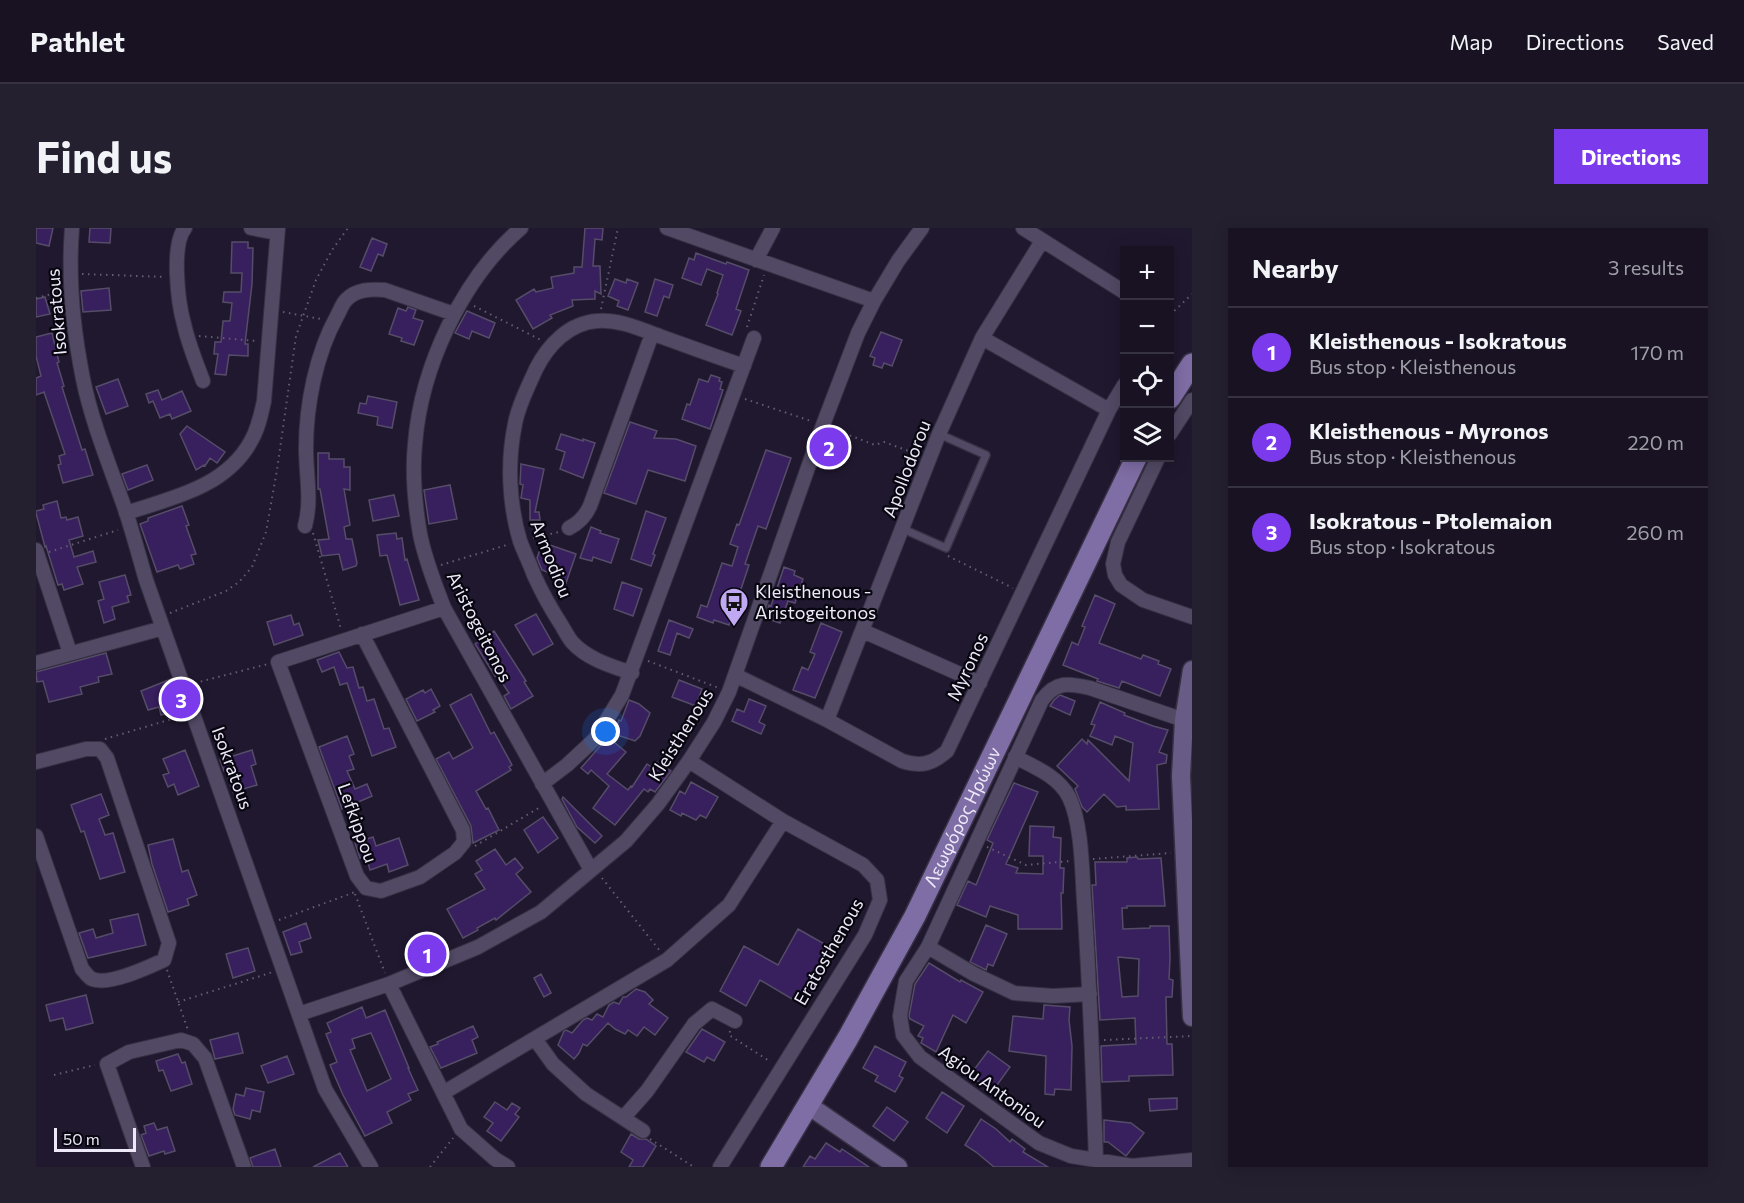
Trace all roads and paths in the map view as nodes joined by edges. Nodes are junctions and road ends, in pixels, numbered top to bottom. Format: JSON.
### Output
{"nodes":[{"id":1,"x":72,"y":228,"type":"edge"},
{"id":2,"x":185,"y":228,"type":"edge"},
{"id":3,"x":251,"y":228,"type":"edge"},
{"id":4,"x":348,"y":228,"type":"edge"},
{"id":5,"x":618,"y":228,"type":"edge"},
{"id":6,"x":667,"y":228,"type":"edge"},
{"id":7,"x":773,"y":228,"type":"edge"},
{"id":8,"x":922,"y":228,"type":"edge"},
{"id":9,"x":1023,"y":228,"type":"edge"},
{"id":10,"x":277,"y":230,"type":"edge"},
{"id":11,"x":514,"y":230,"type":"edge"},
{"id":12,"x":1042,"y":241,"type":"junction"},
{"id":13,"x":762,"y":262,"type":"junction"},
{"id":14,"x":70,"y":273,"type":"junction"},
{"id":15,"x":177,"y":277,"type":"junction"},
{"id":16,"x":1120,"y":288,"type":"edge"},
{"id":17,"x":71,"y":290,"type":"junction"},
{"id":18,"x":1192,"y":294,"type":"edge"},
{"id":19,"x":36,"y":298,"type":"edge"},
{"id":20,"x":462,"y":300,"type":"junction"},
{"id":21,"x":874,"y":302,"type":"junction"},
{"id":22,"x":271,"y":310,"type":"junction"},
{"id":23,"x":1174,"y":311,"type":"edge"},
{"id":24,"x":454,"y":314,"type":"junction"},
{"id":25,"x":303,"y":316,"type":"junction"},
{"id":26,"x":599,"y":320,"type":"junction"},
{"id":27,"x":334,"y":321,"type":"junction"},
{"id":28,"x":652,"y":334,"type":"junction"},
{"id":29,"x":187,"y":335,"type":"junction"},
{"id":30,"x":754,"y":338,"type":"joint"},
{"id":31,"x":982,"y":338,"type":"junction"},
{"id":32,"x":268,"y":342,"type":"junction"},
{"id":33,"x":551,"y":345,"type":"junction"},
{"id":34,"x":1192,"y":364,"type":"edge"},
{"id":35,"x":744,"y":366,"type":"junction"},
{"id":36,"x":202,"y":381,"type":"dead end"},
{"id":37,"x":1120,"y":392,"type":"edge"},
{"id":38,"x":1174,"y":392,"type":"edge"},
{"id":39,"x":1192,"y":400,"type":"edge"},
{"id":40,"x":1108,"y":410,"type":"junction"},
{"id":41,"x":1174,"y":428,"type":"edge"},
{"id":42,"x":939,"y":434,"type":"junction"},
{"id":43,"x":1134,"y":462,"type":"edge"},
{"id":44,"x":1156,"y":462,"type":"edge"},
{"id":45,"x":128,"y":520,"type":"junction"},
{"id":46,"x":305,"y":526,"type":"joint"},
{"id":47,"x":569,"y":528,"type":"joint"},
{"id":48,"x":903,"y":529,"type":"junction"},
{"id":49,"x":520,"y":541,"type":"junction"},
{"id":50,"x":946,"y":548,"type":"junction"},
{"id":51,"x":37,"y":554,"type":"edge"},
{"id":52,"x":429,"y":569,"type":"junction"},
{"id":53,"x":1022,"y":593,"type":"junction"},
{"id":54,"x":444,"y":608,"type":"junction"},
{"id":55,"x":1192,"y":617,"type":"edge"},
{"id":56,"x":161,"y":622,"type":"junction"},
{"id":57,"x":863,"y":631,"type":"junction"},
{"id":58,"x":362,"y":634,"type":"junction"},
{"id":59,"x":344,"y":640,"type":"junction"},
{"id":60,"x":70,"y":653,"type":"junction"},
{"id":61,"x":637,"y":657,"type":"junction"},
{"id":62,"x":278,"y":662,"type":"junction"},
{"id":63,"x":36,"y":663,"type":"edge"},
{"id":64,"x":1192,"y":670,"type":"edge"},
{"id":65,"x":632,"y":673,"type":"junction"},
{"id":66,"x":735,"y":675,"type":"junction"},
{"id":67,"x":980,"y":683,"type":"junction"},
{"id":68,"x":184,"y":686,"type":"junction"},
{"id":69,"x":729,"y":692,"type":"junction"},
{"id":70,"x":193,"y":713,"type":"junction"},
{"id":71,"x":827,"y":720,"type":"junction"},
{"id":72,"x":1184,"y":720,"type":"junction"},
{"id":73,"x":100,"y":749,"type":"junction"},
{"id":74,"x":1015,"y":757,"type":"junction"},
{"id":75,"x":689,"y":761,"type":"junction"},
{"id":76,"x":36,"y":762,"type":"edge"},
{"id":77,"x":542,"y":784,"type":"junction"},
{"id":78,"x":551,"y":800,"type":"junction"},
{"id":79,"x":783,"y":821,"type":"junction"},
{"id":80,"x":36,"y":836,"type":"edge"},
{"id":81,"x":460,"y":846,"type":"junction"},
{"id":82,"x":591,"y":870,"type":"junction"},
{"id":83,"x":366,"y":888,"type":"junction"},
{"id":84,"x":267,"y":925,"type":"junction"},
{"id":85,"x":928,"y":947,"type":"junction"},
{"id":86,"x":164,"y":960,"type":"junction"},
{"id":87,"x":667,"y":960,"type":"junction"},
{"id":88,"x":282,"y":969,"type":"junction"},
{"id":89,"x":389,"y":984,"type":"junction"},
{"id":90,"x":1090,"y":994,"type":"junction"},
{"id":91,"x":178,"y":1002,"type":"junction"},
{"id":92,"x":299,"y":1014,"type":"junction"},
{"id":93,"x":1192,"y":1017,"type":"edge"},
{"id":94,"x":735,"y":1021,"type":"joint"},
{"id":95,"x":1192,"y":1036,"type":"edge"},
{"id":96,"x":535,"y":1039,"type":"junction"},
{"id":97,"x":1092,"y":1040,"type":"junction"},
{"id":98,"x":193,"y":1044,"type":"junction"},
{"id":99,"x":107,"y":1064,"type":"junction"},
{"id":100,"x":781,"y":1069,"type":"junction"},
{"id":101,"x":54,"y":1075,"type":"dead end"},
{"id":102,"x":442,"y":1093,"type":"junction"},
{"id":103,"x":808,"y":1105,"type":"junction"},
{"id":104,"x":624,"y":1118,"type":"junction"},
{"id":105,"x":460,"y":1129,"type":"junction"},
{"id":106,"x":643,"y":1131,"type":"joint"},
{"id":107,"x":1096,"y":1160,"type":"junction"},
{"id":108,"x":1192,"y":1160,"type":"edge"},
{"id":109,"x":143,"y":1167,"type":"edge"},
{"id":110,"x":244,"y":1167,"type":"edge"},
{"id":111,"x":371,"y":1167,"type":"edge"},
{"id":112,"x":430,"y":1167,"type":"edge"},
{"id":113,"x":508,"y":1167,"type":"edge"},
{"id":114,"x":693,"y":1167,"type":"edge"},
{"id":115,"x":720,"y":1167,"type":"edge"},
{"id":116,"x":771,"y":1167,"type":"edge"},
{"id":117,"x":898,"y":1167,"type":"edge"}],
"edges":[{"from":1,"to":14,"type":"street","name":"Isokratous"},
{"from":2,"to":15,"type":"street"},
{"from":3,"to":10,"type":"street"},
{"from":4,"to":25,"type":"path"},
{"from":5,"to":26,"type":"path"},
{"from":6,"to":13,"type":"street"},
{"from":7,"to":13,"type":"street"},
{"from":8,"to":21,"type":"street","name":"Kleisthenous"},
{"from":9,"to":12,"type":"street"},
{"from":10,"to":22,"type":"street"},
{"from":11,"to":20,"type":"street","name":"Aristogeitonos"},
{"from":12,"to":16,"type":"street"},
{"from":12,"to":31,"type":"street","name":"Apollodorou"},
{"from":13,"to":21,"type":"street"},
{"from":13,"to":30,"type":"path"},
{"from":14,"to":15,"type":"path"},
{"from":14,"to":17,"type":"street","name":"Isokratous"},
{"from":15,"to":29,"type":"street"},
{"from":17,"to":19,"type":"path"},
{"from":17,"to":45,"type":"street","name":"Isokratous"},
{"from":18,"to":23,"type":"path"},
{"from":20,"to":24,"type":"street","name":"Aristogeitonos"},
{"from":20,"to":33,"type":"path"},
{"from":21,"to":66,"type":"street","name":"Kleisthenous"},
{"from":22,"to":25,"type":"path"},
{"from":22,"to":32,"type":"street"},
{"from":24,"to":27,"type":"street"},
{"from":24,"to":52,"type":"street","name":"Aristogeitonos"},
{"from":25,"to":27,"type":"path"},
{"from":25,"to":56,"type":"path"},
{"from":26,"to":28,"type":"street","name":"Armodiou"},
{"from":26,"to":33,"type":"street","name":"Armodiou"},
{"from":27,"to":46,"type":"street"},
{"from":28,"to":35,"type":"street","name":"Armodiou"},
{"from":28,"to":47,"type":"street"},
{"from":29,"to":32,"type":"path"},
{"from":29,"to":36,"type":"street"},
{"from":30,"to":35,"type":"street"},
{"from":31,"to":40,"type":"street"},
{"from":31,"to":42,"type":"street","name":"Apollodorou"},
{"from":32,"to":45,"type":"street"},
{"from":33,"to":49,"type":"street","name":"Armodiou"},
{"from":34,"to":38,"type":"main road"},
{"from":35,"to":61,"type":"street"},
{"from":37,"to":40,"type":"street","name":"Myronos"},
{"from":39,"to":41,"type":"street"},
{"from":40,"to":53,"type":"street","name":"Myronos"},
{"from":42,"to":48,"type":"street","name":"Apollodorou"},
{"from":42,"to":50,"type":"lane"},
{"from":43,"to":103,"type":"main road","name":"Λεωφόρος Ηρώων"},
{"from":44,"to":55,"type":"street"},
{"from":45,"to":51,"type":"path"},
{"from":45,"to":56,"type":"street","name":"Isokratous"},
{"from":46,"to":59,"type":"path"},
{"from":47,"to":49,"type":"path"},
{"from":48,"to":50,"type":"lane"},
{"from":48,"to":57,"type":"street","name":"Apollodorou"},
{"from":49,"to":52,"type":"path"},
{"from":49,"to":65,"type":"street","name":"Armodiou"},
{"from":50,"to":53,"type":"path"},
{"from":51,"to":60,"type":"street"},
{"from":52,"to":54,"type":"street","name":"Aristogeitonos"},
{"from":53,"to":67,"type":"street","name":"Myronos"},
{"from":54,"to":58,"type":"street"},
{"from":54,"to":77,"type":"street","name":"Aristogeitonos"},
{"from":56,"to":60,"type":"street"},
{"from":56,"to":68,"type":"street","name":"Isokratous"},
{"from":57,"to":67,"type":"street"},
{"from":57,"to":71,"type":"street","name":"Apollodorou"},
{"from":58,"to":59,"type":"street"},
{"from":58,"to":81,"type":"street"},
{"from":59,"to":62,"type":"street"},
{"from":60,"to":63,"type":"street"},
{"from":61,"to":65,"type":"street"},
{"from":61,"to":69,"type":"path"},
{"from":62,"to":68,"type":"path"},
{"from":62,"to":83,"type":"street","name":"Lefkippou"},
{"from":64,"to":72,"type":"street"},
{"from":65,"to":77,"type":"street"},
{"from":66,"to":69,"type":"street","name":"Kleisthenous"},
{"from":66,"to":71,"type":"street","name":"Myronos"},
{"from":67,"to":71,"type":"street","name":"Myronos"},
{"from":68,"to":70,"type":"street","name":"Isokratous"},
{"from":69,"to":75,"type":"street","name":"Kleisthenous"},
{"from":70,"to":73,"type":"path"},
{"from":70,"to":84,"type":"street","name":"Isokratous"},
{"from":72,"to":74,"type":"street","name":"Agiou Antoniou"},
{"from":72,"to":93,"type":"street"},
{"from":73,"to":76,"type":"street"},
{"from":73,"to":86,"type":"street"},
{"from":74,"to":85,"type":"street","name":"Agiou Antoniou"},
{"from":74,"to":90,"type":"street"},
{"from":75,"to":79,"type":"street","name":"Eratosthenous"},
{"from":75,"to":82,"type":"street","name":"Kleisthenous"},
{"from":77,"to":78,"type":"street","name":"Aristogeitonos"},
{"from":78,"to":81,"type":"path"},
{"from":78,"to":82,"type":"street","name":"Aristogeitonos"},
{"from":79,"to":87,"type":"street"},
{"from":79,"to":100,"type":"street","name":"Eratosthenous"},
{"from":80,"to":86,"type":"street"},
{"from":81,"to":83,"type":"street","name":"Lefkippou"},
{"from":82,"to":87,"type":"path"},
{"from":82,"to":89,"type":"street","name":"Kleisthenous"},
{"from":83,"to":84,"type":"path"},
{"from":84,"to":88,"type":"street","name":"Isokratous"},
{"from":85,"to":90,"type":"street"},
{"from":85,"to":107,"type":"street","name":"Agiou Antoniou"},
{"from":86,"to":91,"type":"path"},
{"from":87,"to":96,"type":"street"},
{"from":88,"to":91,"type":"path"},
{"from":88,"to":92,"type":"street","name":"Isokratous"},
{"from":89,"to":92,"type":"street","name":"Kleisthenous"},
{"from":89,"to":102,"type":"street"},
{"from":90,"to":97,"type":"street"},
{"from":91,"to":98,"type":"path"},
{"from":92,"to":111,"type":"street","name":"Isokratous"},
{"from":94,"to":100,"type":"path"},
{"from":94,"to":104,"type":"street"},
{"from":95,"to":97,"type":"path"},
{"from":96,"to":102,"type":"street"},
{"from":96,"to":104,"type":"street"},
{"from":97,"to":107,"type":"street"},
{"from":98,"to":99,"type":"street"},
{"from":98,"to":110,"type":"street"},
{"from":99,"to":101,"type":"path"},
{"from":99,"to":109,"type":"street"},
{"from":100,"to":115,"type":"street","name":"Eratosthenous"},
{"from":102,"to":105,"type":"street"},
{"from":103,"to":116,"type":"main road","name":"Λεωφόρος Ηρώων"},
{"from":103,"to":117,"type":"street"},
{"from":104,"to":106,"type":"street"},
{"from":105,"to":112,"type":"path"},
{"from":105,"to":113,"type":"street"},
{"from":106,"to":114,"type":"path"},
{"from":107,"to":108,"type":"street","name":"Agiou Antoniou"}]}
